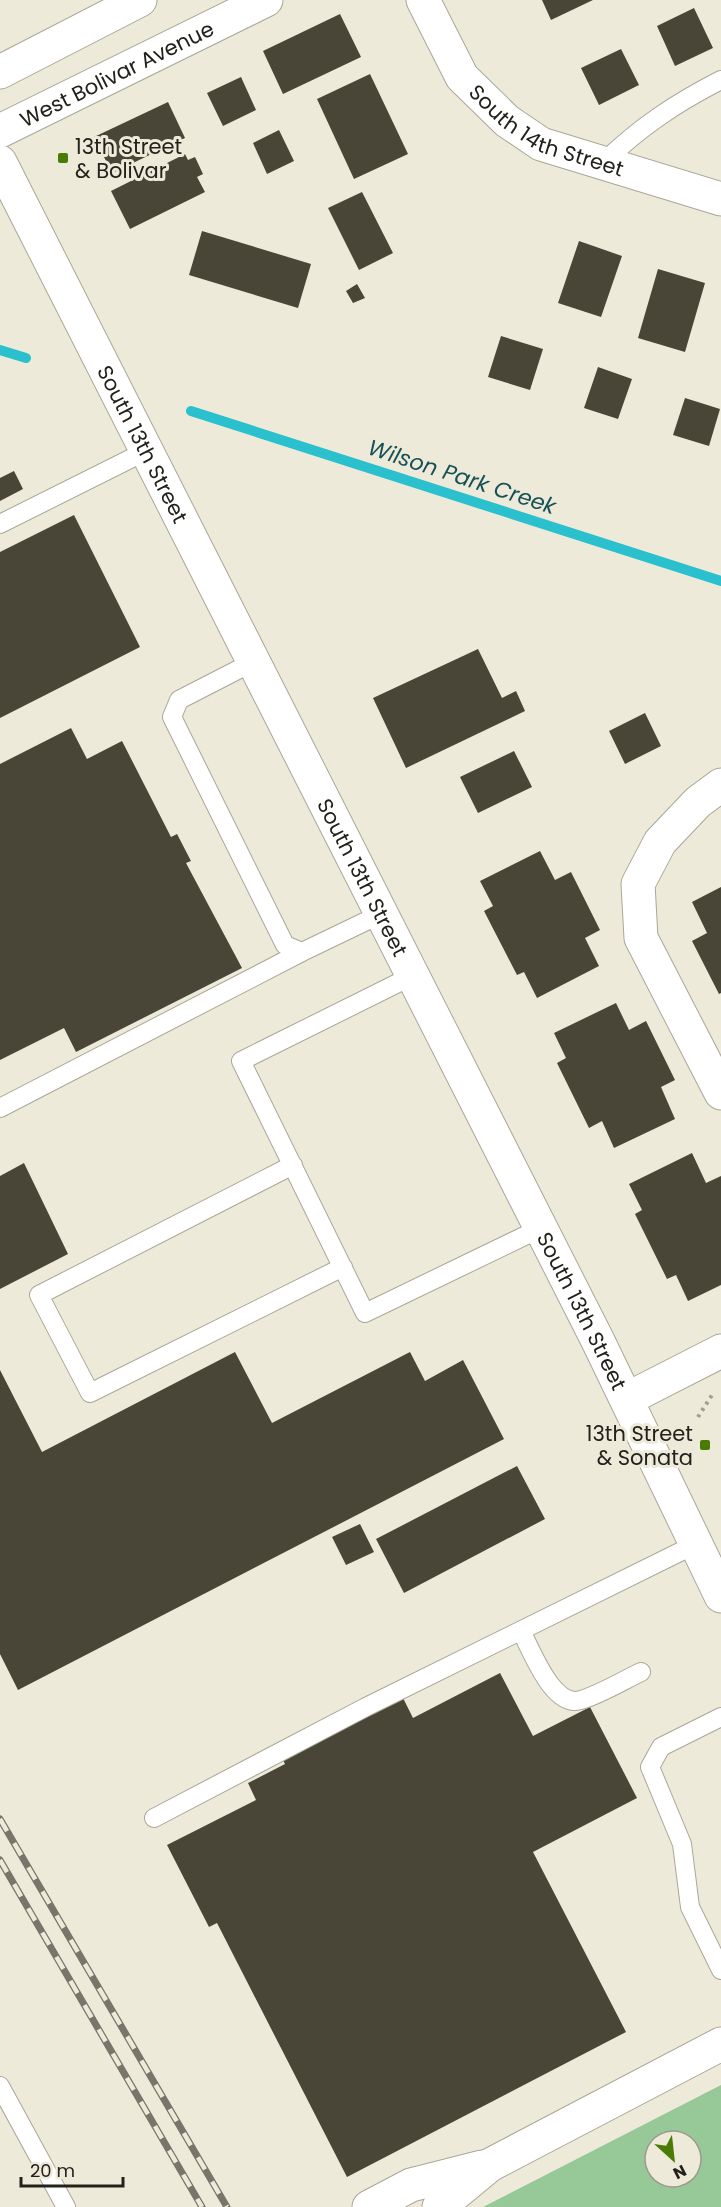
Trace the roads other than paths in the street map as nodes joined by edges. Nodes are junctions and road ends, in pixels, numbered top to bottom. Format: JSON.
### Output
{"nodes":[{"id":1,"x":140,"y":0,"type":"edge"},
{"id":2,"x":266,"y":0,"type":"edge"},
{"id":3,"x":423,"y":0,"type":"edge"},
{"id":4,"x":212,"y":12,"type":"edge"},
{"id":5,"x":0,"y":72,"type":"edge"},
{"id":6,"x":721,"y":80,"type":"edge"},
{"id":7,"x":0,"y":131,"type":"edge"},
{"id":8,"x":0,"y":162,"type":"edge"},
{"id":9,"x":604,"y":162,"type":"junction"},
{"id":10,"x":721,"y":199,"type":"edge"},
{"id":11,"x":146,"y":451,"type":"junction"},
{"id":12,"x":0,"y":524,"type":"edge"},
{"id":13,"x":253,"y":662,"type":"junction"},
{"id":14,"x":721,"y":785,"type":"edge"},
{"id":15,"x":381,"y":914,"type":"junction"},
{"id":16,"x":302,"y":952,"type":"junction"},
{"id":17,"x":412,"y":976,"type":"junction"},
{"id":18,"x":721,"y":1093,"type":"edge"},
{"id":19,"x":0,"y":1107,"type":"edge"},
{"id":20,"x":292,"y":1165,"type":"junction"},
{"id":21,"x":540,"y":1228,"type":"junction"},
{"id":22,"x":343,"y":1267,"type":"junction"},
{"id":23,"x":721,"y":1351,"type":"edge"},
{"id":24,"x":627,"y":1399,"type":"junction"},
{"id":25,"x":696,"y":1544,"type":"junction"},
{"id":26,"x":721,"y":1596,"type":"edge"},
{"id":27,"x":521,"y":1631,"type":"junction"},
{"id":28,"x":641,"y":1672,"type":"dead end"},
{"id":29,"x":721,"y":1718,"type":"edge"},
{"id":30,"x":154,"y":1818,"type":"dead end"},
{"id":31,"x":721,"y":1971,"type":"edge"},
{"id":32,"x":721,"y":2044,"type":"edge"},
{"id":33,"x":0,"y":2086,"type":"edge"},
{"id":34,"x":490,"y":2165,"type":"junction"},
{"id":35,"x":66,"y":2207,"type":"edge"},
{"id":36,"x":369,"y":2207,"type":"edge"},
{"id":37,"x":440,"y":2207,"type":"edge"}],
"edges":[{"from":1,"to":5,"type":"street"},
{"from":2,"to":4,"type":"street","name":"West Bolivar Avenue"},
{"from":3,"to":9,"type":"street","name":"South 14th Street"},
{"from":4,"to":7,"type":"street","name":"West Bolivar Avenue"},
{"from":6,"to":9,"type":"lane"},
{"from":8,"to":11,"type":"street","name":"South 13th Street"},
{"from":9,"to":10,"type":"street","name":"South 14th Street"},
{"from":11,"to":12,"type":"lane"},
{"from":11,"to":13,"type":"street","name":"South 13th Street"},
{"from":13,"to":15,"type":"street","name":"South 13th Street"},
{"from":13,"to":16,"type":"lane"},
{"from":14,"to":18,"type":"street"},
{"from":15,"to":16,"type":"lane"},
{"from":15,"to":17,"type":"street","name":"South 13th Street"},
{"from":16,"to":19,"type":"lane"},
{"from":17,"to":20,"type":"lane"},
{"from":17,"to":21,"type":"street","name":"South 13th Street"},
{"from":20,"to":22,"type":"lane"},
{"from":20,"to":22,"type":"lane"},
{"from":21,"to":22,"type":"lane"},
{"from":21,"to":24,"type":"street","name":"South 13th Street"},
{"from":23,"to":24,"type":"street"},
{"from":24,"to":25,"type":"street","name":"South 13th Street"},
{"from":25,"to":26,"type":"street","name":"South 13th Street"},
{"from":25,"to":27,"type":"lane"},
{"from":27,"to":28,"type":"lane"},
{"from":27,"to":30,"type":"lane"},
{"from":29,"to":31,"type":"lane"},
{"from":32,"to":34,"type":"street"},
{"from":33,"to":35,"type":"lane"},
{"from":34,"to":36,"type":"street"},
{"from":34,"to":37,"type":"street"}]}
